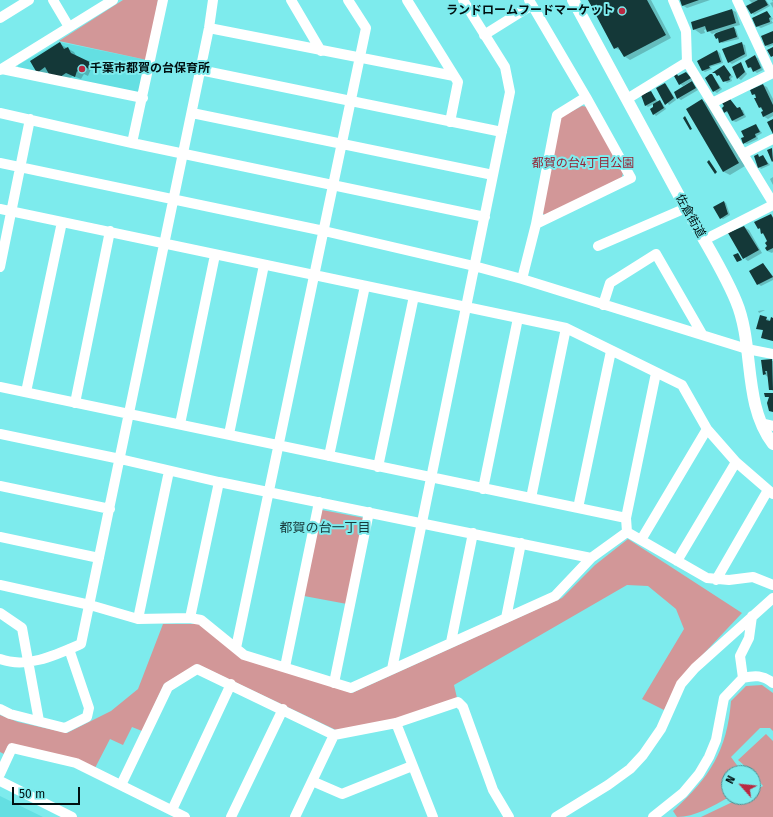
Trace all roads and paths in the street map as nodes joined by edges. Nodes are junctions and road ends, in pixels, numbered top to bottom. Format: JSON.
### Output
{"nodes":[{"id":1,"x":29,"y":0,"type":"edge"},
{"id":2,"x":53,"y":0,"type":"edge"},
{"id":3,"x":113,"y":0,"type":"edge"},
{"id":4,"x":163,"y":0,"type":"edge"},
{"id":5,"x":213,"y":0,"type":"edge"},
{"id":6,"x":291,"y":0,"type":"edge"},
{"id":7,"x":348,"y":0,"type":"edge"},
{"id":8,"x":407,"y":0,"type":"edge"},
{"id":9,"x":463,"y":0,"type":"edge"},
{"id":10,"x":573,"y":0,"type":"edge"},
{"id":11,"x":673,"y":0,"type":"edge"},
{"id":12,"x":737,"y":0,"type":"edge"},
{"id":13,"x":531,"y":2,"type":"edge"},
{"id":14,"x":0,"y":18,"type":"edge"},
{"id":15,"x":69,"y":27,"type":"junction"},
{"id":16,"x":209,"y":28,"type":"junction"},
{"id":17,"x":484,"y":35,"type":"junction"},
{"id":18,"x":321,"y":51,"type":"junction"},
{"id":19,"x":359,"y":58,"type":"junction"},
{"id":20,"x":687,"y":62,"type":"junction"},
{"id":21,"x":1,"y":70,"type":"edge"},
{"id":22,"x":200,"y":70,"type":"junction"},
{"id":23,"x":772,"y":73,"type":"edge"},
{"id":24,"x":454,"y":76,"type":"junction"},
{"id":25,"x":586,"y":97,"type":"junction"},
{"id":26,"x":143,"y":98,"type":"junction"},
{"id":27,"x":627,"y":99,"type":"junction"},
{"id":28,"x":351,"y":101,"type":"junction"},
{"id":29,"x":712,"y":103,"type":"junction"},
{"id":30,"x":192,"y":112,"type":"junction"},
{"id":31,"x":0,"y":113,"type":"edge"},
{"id":32,"x":30,"y":119,"type":"junction"},
{"id":33,"x":450,"y":122,"type":"junction"},
{"id":34,"x":502,"y":132,"type":"junction"},
{"id":35,"x":773,"y":139,"type":"edge"},
{"id":36,"x":132,"y":143,"type":"junction"},
{"id":37,"x":342,"y":144,"type":"junction"},
{"id":38,"x":183,"y":154,"type":"junction"},
{"id":39,"x":743,"y":154,"type":"junction"},
{"id":40,"x":0,"y":163,"type":"edge"},
{"id":41,"x":21,"y":167,"type":"junction"},
{"id":42,"x":493,"y":175,"type":"junction"},
{"id":43,"x":333,"y":185,"type":"junction"},
{"id":44,"x":173,"y":199,"type":"junction"},
{"id":45,"x":773,"y":204,"type":"edge"},
{"id":46,"x":686,"y":208,"type":"junction"},
{"id":47,"x":0,"y":209,"type":"edge"},
{"id":48,"x":12,"y":211,"type":"junction"},
{"id":49,"x":485,"y":217,"type":"junction"},
{"id":50,"x":62,"y":222,"type":"junction"},
{"id":51,"x":536,"y":224,"type":"junction"},
{"id":52,"x":110,"y":231,"type":"junction"},
{"id":53,"x":324,"y":231,"type":"junction"},
{"id":54,"x":704,"y":240,"type":"junction"},
{"id":55,"x":164,"y":244,"type":"junction"},
{"id":56,"x":598,"y":246,"type":"dead end"},
{"id":57,"x":214,"y":255,"type":"junction"},
{"id":58,"x":264,"y":265,"type":"junction"},
{"id":59,"x":474,"y":266,"type":"junction"},
{"id":60,"x":0,"y":267,"type":"edge"},
{"id":61,"x":314,"y":275,"type":"junction"},
{"id":62,"x":522,"y":279,"type":"junction"},
{"id":63,"x":365,"y":286,"type":"junction"},
{"id":64,"x":414,"y":296,"type":"junction"},
{"id":65,"x":603,"y":305,"type":"junction"},
{"id":66,"x":465,"y":307,"type":"junction"},
{"id":67,"x":518,"y":318,"type":"junction"},
{"id":68,"x":566,"y":328,"type":"junction"},
{"id":69,"x":702,"y":334,"type":"junction"},
{"id":70,"x":610,"y":350,"type":"junction"},
{"id":71,"x":747,"y":350,"type":"junction"},
{"id":72,"x":773,"y":354,"type":"edge"},
{"id":73,"x":656,"y":373,"type":"junction"},
{"id":74,"x":0,"y":387,"type":"edge"},
{"id":75,"x":26,"y":392,"type":"junction"},
{"id":76,"x":75,"y":403,"type":"junction"},
{"id":77,"x":130,"y":414,"type":"junction"},
{"id":78,"x":180,"y":424,"type":"junction"},
{"id":79,"x":767,"y":425,"type":"edge"},
{"id":80,"x":706,"y":429,"type":"junction"},
{"id":81,"x":0,"y":434,"type":"edge"},
{"id":82,"x":229,"y":434,"type":"junction"},
{"id":83,"x":773,"y":444,"type":"edge"},
{"id":84,"x":279,"y":446,"type":"junction"},
{"id":85,"x":329,"y":456,"type":"junction"},
{"id":86,"x":120,"y":458,"type":"junction"},
{"id":87,"x":736,"y":462,"type":"junction"},
{"id":88,"x":378,"y":467,"type":"junction"},
{"id":89,"x":169,"y":471,"type":"junction"},
{"id":90,"x":430,"y":477,"type":"junction"},
{"id":91,"x":219,"y":482,"type":"junction"},
{"id":92,"x":0,"y":486,"type":"edge"},
{"id":93,"x":483,"y":488,"type":"junction"},
{"id":94,"x":269,"y":492,"type":"junction"},
{"id":95,"x":771,"y":492,"type":"edge"},
{"id":96,"x":531,"y":498,"type":"junction"},
{"id":97,"x":319,"y":502,"type":"junction"},
{"id":98,"x":578,"y":508,"type":"junction"},
{"id":99,"x":110,"y":509,"type":"junction"},
{"id":100,"x":369,"y":512,"type":"junction"},
{"id":101,"x":626,"y":518,"type":"junction"},
{"id":102,"x":422,"y":522,"type":"junction"},
{"id":103,"x":627,"y":532,"type":"junction"},
{"id":104,"x":473,"y":533,"type":"junction"},
{"id":105,"x":0,"y":537,"type":"edge"},
{"id":106,"x":641,"y":540,"type":"junction"},
{"id":107,"x":521,"y":543,"type":"junction"},
{"id":108,"x":100,"y":558,"type":"junction"},
{"id":109,"x":591,"y":558,"type":"junction"},
{"id":110,"x":677,"y":561,"type":"junction"},
{"id":111,"x":716,"y":580,"type":"junction"},
{"id":112,"x":0,"y":585,"type":"edge"},
{"id":113,"x":773,"y":585,"type":"edge"},
{"id":114,"x":773,"y":598,"type":"edge"},
{"id":115,"x":90,"y":605,"type":"junction"},
{"id":116,"x":0,"y":613,"type":"edge"},
{"id":117,"x":752,"y":616,"type":"junction"},
{"id":118,"x":190,"y":618,"type":"junction"},
{"id":119,"x":506,"y":618,"type":"junction"},
{"id":120,"x":138,"y":619,"type":"junction"},
{"id":121,"x":451,"y":642,"type":"junction"},
{"id":122,"x":236,"y":648,"type":"junction"},
{"id":123,"x":69,"y":649,"type":"junction"},
{"id":124,"x":0,"y":659,"type":"edge"},
{"id":125,"x":28,"y":663,"type":"junction"},
{"id":126,"x":285,"y":667,"type":"junction"},
{"id":127,"x":392,"y":669,"type":"junction"},
{"id":128,"x":743,"y":678,"type":"junction"},
{"id":129,"x":334,"y":683,"type":"junction"},
{"id":130,"x":773,"y":683,"type":"edge"},
{"id":131,"x":231,"y":684,"type":"junction"},
{"id":132,"x":0,"y":709,"type":"edge"},
{"id":133,"x":283,"y":709,"type":"junction"},
{"id":134,"x":39,"y":721,"type":"junction"},
{"id":135,"x":396,"y":723,"type":"junction"},
{"id":136,"x":334,"y":735,"type":"junction"},
{"id":137,"x":412,"y":766,"type":"junction"},
{"id":138,"x":0,"y":774,"type":"edge"},
{"id":139,"x":0,"y":781,"type":"edge"},
{"id":140,"x":312,"y":781,"type":"junction"},
{"id":141,"x":121,"y":785,"type":"junction"},
{"id":142,"x":172,"y":810,"type":"junction"},
{"id":143,"x":72,"y":817,"type":"edge"},
{"id":144,"x":186,"y":817,"type":"edge"},
{"id":145,"x":231,"y":817,"type":"edge"},
{"id":146,"x":295,"y":817,"type":"edge"},
{"id":147,"x":433,"y":817,"type":"edge"},
{"id":148,"x":509,"y":817,"type":"edge"},
{"id":149,"x":556,"y":817,"type":"edge"},
{"id":150,"x":653,"y":817,"type":"edge"}],
"edges":[{"from":1,"to":14,"type":"street"},
{"from":2,"to":15,"type":"street"},
{"from":3,"to":15,"type":"street"},
{"from":4,"to":26,"type":"street"},
{"from":5,"to":16,"type":"street"},
{"from":6,"to":18,"type":"street"},
{"from":7,"to":19,"type":"street"},
{"from":8,"to":24,"type":"street"},
{"from":9,"to":17,"type":"street"},
{"from":10,"to":27,"type":"main road","name":"佐倉街道"},
{"from":11,"to":20,"type":"street"},
{"from":12,"to":23,"type":"street"},
{"from":13,"to":17,"type":"street"},
{"from":13,"to":25,"type":"street"},
{"from":15,"to":21,"type":"street"},
{"from":16,"to":18,"type":"street"},
{"from":16,"to":22,"type":"street"},
{"from":17,"to":34,"type":"street"},
{"from":18,"to":19,"type":"street"},
{"from":19,"to":24,"type":"street"},
{"from":19,"to":28,"type":"street"},
{"from":20,"to":27,"type":"street"},
{"from":20,"to":29,"type":"street"},
{"from":21,"to":26,"type":"street"},
{"from":22,"to":28,"type":"street"},
{"from":22,"to":30,"type":"street"},
{"from":23,"to":29,"type":"street"},
{"from":24,"to":33,"type":"street"},
{"from":25,"to":51,"type":"street"},
{"from":25,"to":51,"type":"street"},
{"from":26,"to":36,"type":"street"},
{"from":27,"to":46,"type":"main road","name":"佐倉街道"},
{"from":28,"to":33,"type":"street"},
{"from":28,"to":37,"type":"street"},
{"from":29,"to":39,"type":"street"},
{"from":30,"to":37,"type":"street"},
{"from":30,"to":38,"type":"street"},
{"from":31,"to":32,"type":"street"},
{"from":32,"to":36,"type":"street"},
{"from":32,"to":41,"type":"street"},
{"from":33,"to":34,"type":"street"},
{"from":34,"to":42,"type":"street"},
{"from":35,"to":39,"type":"street"},
{"from":36,"to":38,"type":"street"},
{"from":37,"to":42,"type":"street"},
{"from":37,"to":43,"type":"street"},
{"from":38,"to":43,"type":"street"},
{"from":38,"to":44,"type":"street"},
{"from":39,"to":45,"type":"street"},
{"from":40,"to":41,"type":"street"},
{"from":41,"to":44,"type":"street"},
{"from":41,"to":48,"type":"street"},
{"from":42,"to":49,"type":"street"},
{"from":43,"to":49,"type":"street"},
{"from":43,"to":53,"type":"street"},
{"from":44,"to":53,"type":"street"},
{"from":44,"to":55,"type":"street"},
{"from":45,"to":54,"type":"street"},
{"from":46,"to":54,"type":"main road","name":"佐倉街道"},
{"from":46,"to":56,"type":"street"},
{"from":47,"to":48,"type":"street"},
{"from":48,"to":50,"type":"street"},
{"from":48,"to":60,"type":"street"},
{"from":49,"to":59,"type":"street"},
{"from":50,"to":52,"type":"street"},
{"from":50,"to":75,"type":"street"},
{"from":51,"to":62,"type":"street"},
{"from":52,"to":55,"type":"street"},
{"from":52,"to":76,"type":"street"},
{"from":53,"to":59,"type":"street"},
{"from":53,"to":61,"type":"street"},
{"from":54,"to":71,"type":"main road","name":"佐倉街道"},
{"from":55,"to":57,"type":"street"},
{"from":55,"to":77,"type":"street"},
{"from":57,"to":58,"type":"street"},
{"from":57,"to":78,"type":"street"},
{"from":58,"to":61,"type":"street"},
{"from":58,"to":82,"type":"street"},
{"from":59,"to":62,"type":"street"},
{"from":59,"to":66,"type":"street"},
{"from":61,"to":63,"type":"street"},
{"from":61,"to":84,"type":"street"},
{"from":62,"to":65,"type":"street"},
{"from":63,"to":64,"type":"street"},
{"from":63,"to":85,"type":"street"},
{"from":64,"to":66,"type":"street"},
{"from":64,"to":88,"type":"street"},
{"from":65,"to":69,"type":"street"},
{"from":65,"to":69,"type":"street"},
{"from":66,"to":67,"type":"street"},
{"from":66,"to":90,"type":"street"},
{"from":67,"to":68,"type":"street"},
{"from":67,"to":93,"type":"street"},
{"from":68,"to":70,"type":"street"},
{"from":68,"to":96,"type":"street"},
{"from":69,"to":71,"type":"street"},
{"from":70,"to":73,"type":"street"},
{"from":70,"to":98,"type":"street"},
{"from":71,"to":72,"type":"street"},
{"from":71,"to":79,"type":"main road","name":"佐倉街道"},
{"from":73,"to":80,"type":"street"},
{"from":73,"to":101,"type":"street"},
{"from":74,"to":75,"type":"street"},
{"from":75,"to":76,"type":"street"},
{"from":76,"to":77,"type":"street"},
{"from":77,"to":78,"type":"street"},
{"from":77,"to":86,"type":"street"},
{"from":78,"to":82,"type":"street"},
{"from":79,"to":83,"type":"main road","name":"佐倉街道"},
{"from":80,"to":87,"type":"street"},
{"from":80,"to":106,"type":"street"},
{"from":81,"to":86,"type":"street"},
{"from":82,"to":84,"type":"street"},
{"from":84,"to":85,"type":"street"},
{"from":84,"to":94,"type":"street"},
{"from":85,"to":88,"type":"street"},
{"from":86,"to":89,"type":"street"},
{"from":86,"to":99,"type":"street"},
{"from":87,"to":95,"type":"street"},
{"from":87,"to":110,"type":"street"},
{"from":88,"to":90,"type":"street"},
{"from":89,"to":91,"type":"street"},
{"from":89,"to":120,"type":"street"},
{"from":90,"to":93,"type":"street"},
{"from":90,"to":102,"type":"street"},
{"from":91,"to":94,"type":"street"},
{"from":91,"to":118,"type":"street"},
{"from":92,"to":99,"type":"street"},
{"from":93,"to":96,"type":"street"},
{"from":94,"to":97,"type":"street"},
{"from":94,"to":122,"type":"street"},
{"from":95,"to":111,"type":"street"},
{"from":96,"to":98,"type":"street"},
{"from":97,"to":100,"type":"street"},
{"from":97,"to":126,"type":"street"},
{"from":98,"to":101,"type":"street"},
{"from":99,"to":108,"type":"street"},
{"from":100,"to":102,"type":"street"},
{"from":100,"to":129,"type":"street"},
{"from":101,"to":103,"type":"street"},
{"from":102,"to":104,"type":"street"},
{"from":102,"to":127,"type":"street"},
{"from":103,"to":106,"type":"street"},
{"from":103,"to":109,"type":"street"},
{"from":104,"to":107,"type":"street"},
{"from":104,"to":121,"type":"street"},
{"from":105,"to":108,"type":"street"},
{"from":106,"to":110,"type":"street"},
{"from":107,"to":109,"type":"street"},
{"from":107,"to":119,"type":"street"},
{"from":108,"to":115,"type":"street"},
{"from":109,"to":119,"type":"street"},
{"from":110,"to":111,"type":"street"},
{"from":111,"to":113,"type":"street"},
{"from":112,"to":115,"type":"street"},
{"from":114,"to":117,"type":"street"},
{"from":115,"to":120,"type":"street"},
{"from":115,"to":123,"type":"street"},
{"from":116,"to":125,"type":"street"},
{"from":117,"to":128,"type":"street"},
{"from":117,"to":149,"type":"street"},
{"from":118,"to":120,"type":"street"},
{"from":118,"to":122,"type":"street"},
{"from":119,"to":121,"type":"street"},
{"from":121,"to":127,"type":"street"},
{"from":122,"to":126,"type":"street"},
{"from":123,"to":125,"type":"street"},
{"from":123,"to":134,"type":"street"},
{"from":124,"to":125,"type":"street"},
{"from":125,"to":134,"type":"street"},
{"from":126,"to":129,"type":"street"},
{"from":127,"to":129,"type":"street"},
{"from":128,"to":130,"type":"street"},
{"from":128,"to":150,"type":"street"},
{"from":131,"to":133,"type":"street"},
{"from":131,"to":141,"type":"street"},
{"from":131,"to":142,"type":"street"},
{"from":132,"to":134,"type":"street"},
{"from":133,"to":136,"type":"street"},
{"from":133,"to":145,"type":"street"},
{"from":135,"to":136,"type":"street"},
{"from":135,"to":137,"type":"street"},
{"from":135,"to":148,"type":"street"},
{"from":136,"to":140,"type":"street"},
{"from":137,"to":140,"type":"street"},
{"from":137,"to":147,"type":"street"},
{"from":138,"to":141,"type":"street"},
{"from":139,"to":143,"type":"street"},
{"from":140,"to":146,"type":"street"},
{"from":141,"to":142,"type":"street"},
{"from":142,"to":144,"type":"street"}]}
